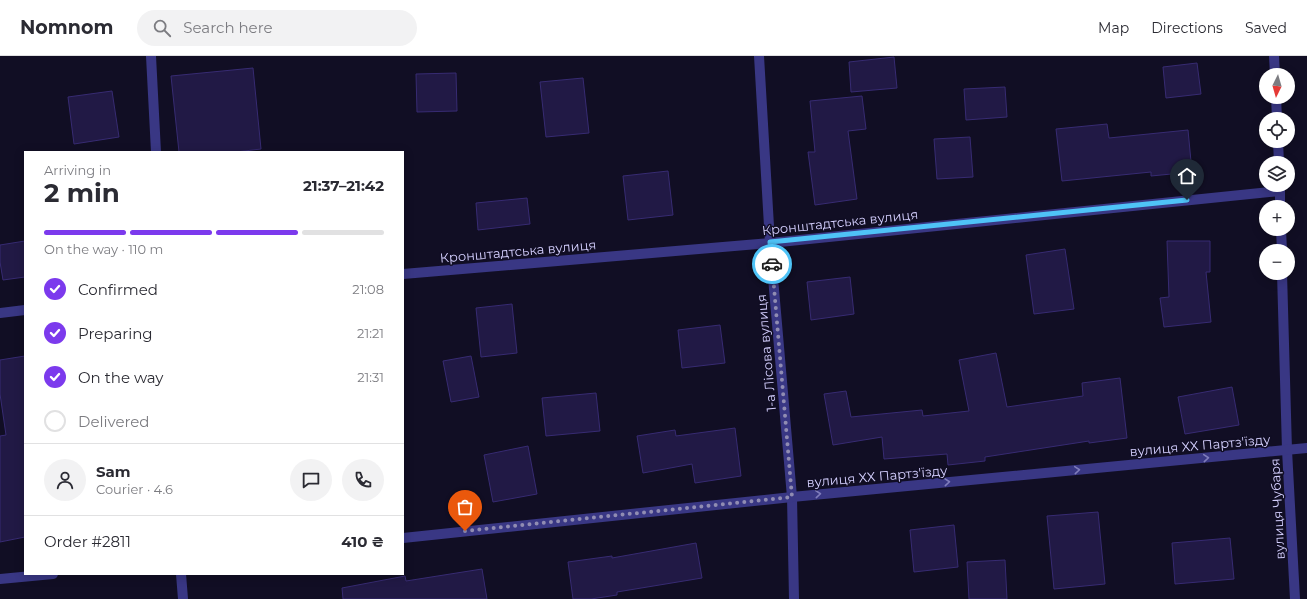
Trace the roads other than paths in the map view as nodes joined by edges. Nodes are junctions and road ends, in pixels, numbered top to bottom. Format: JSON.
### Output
{"nodes":[{"id":1,"x":151,"y":56,"type":"edge"},
{"id":2,"x":759,"y":56,"type":"edge"},
{"id":3,"x":1274,"y":56,"type":"edge"},
{"id":4,"x":1275,"y":68,"type":"edge"},
{"id":5,"x":156,"y":151,"type":"edge"},
{"id":6,"x":1259,"y":190,"type":"edge"},
{"id":7,"x":770,"y":242,"type":"junction"},
{"id":8,"x":404,"y":274,"type":"edge"},
{"id":9,"x":1282,"y":280,"type":"edge"},
{"id":10,"x":24,"y":310,"type":"edge"},
{"id":11,"x":0,"y":313,"type":"edge"},
{"id":12,"x":1307,"y":448,"type":"edge"},
{"id":13,"x":1287,"y":450,"type":"junction"},
{"id":14,"x":792,"y":497,"type":"junction"},
{"id":15,"x":404,"y":538,"type":"edge"},
{"id":16,"x":42,"y":575,"type":"edge"},
{"id":17,"x":181,"y":575,"type":"edge"},
{"id":18,"x":0,"y":579,"type":"edge"},
{"id":19,"x":183,"y":599,"type":"edge"},
{"id":20,"x":794,"y":599,"type":"edge"},
{"id":21,"x":1295,"y":599,"type":"edge"}],
"edges":[{"from":1,"to":5,"type":"street"},
{"from":2,"to":7,"type":"street","name":"1-а Лісова вулиця"},
{"from":3,"to":4,"type":"street"},
{"from":6,"to":7,"type":"street","name":"Кронштадтська вулиця"},
{"from":7,"to":8,"type":"street","name":"Кронштадтська вулиця"},
{"from":7,"to":14,"type":"street","name":"1-а Лісова вулиця"},
{"from":9,"to":13,"type":"street","name":"вулиця Чубаря"},
{"from":10,"to":11,"type":"street"},
{"from":12,"to":13,"type":"street","name":"вулиця XX Партз'їзду"},
{"from":14,"to":13,"type":"street","name":"вулиця XX Партз'їзду","one_way":true},
{"from":13,"to":21,"type":"street","name":"вулиця Чубаря"},
{"from":14,"to":15,"type":"street","name":"вулиця XX Партз'їзду"},
{"from":14,"to":20,"type":"street","name":"1-а Лісова вулиця"},
{"from":16,"to":18,"type":"street"},
{"from":17,"to":19,"type":"street"}]}
